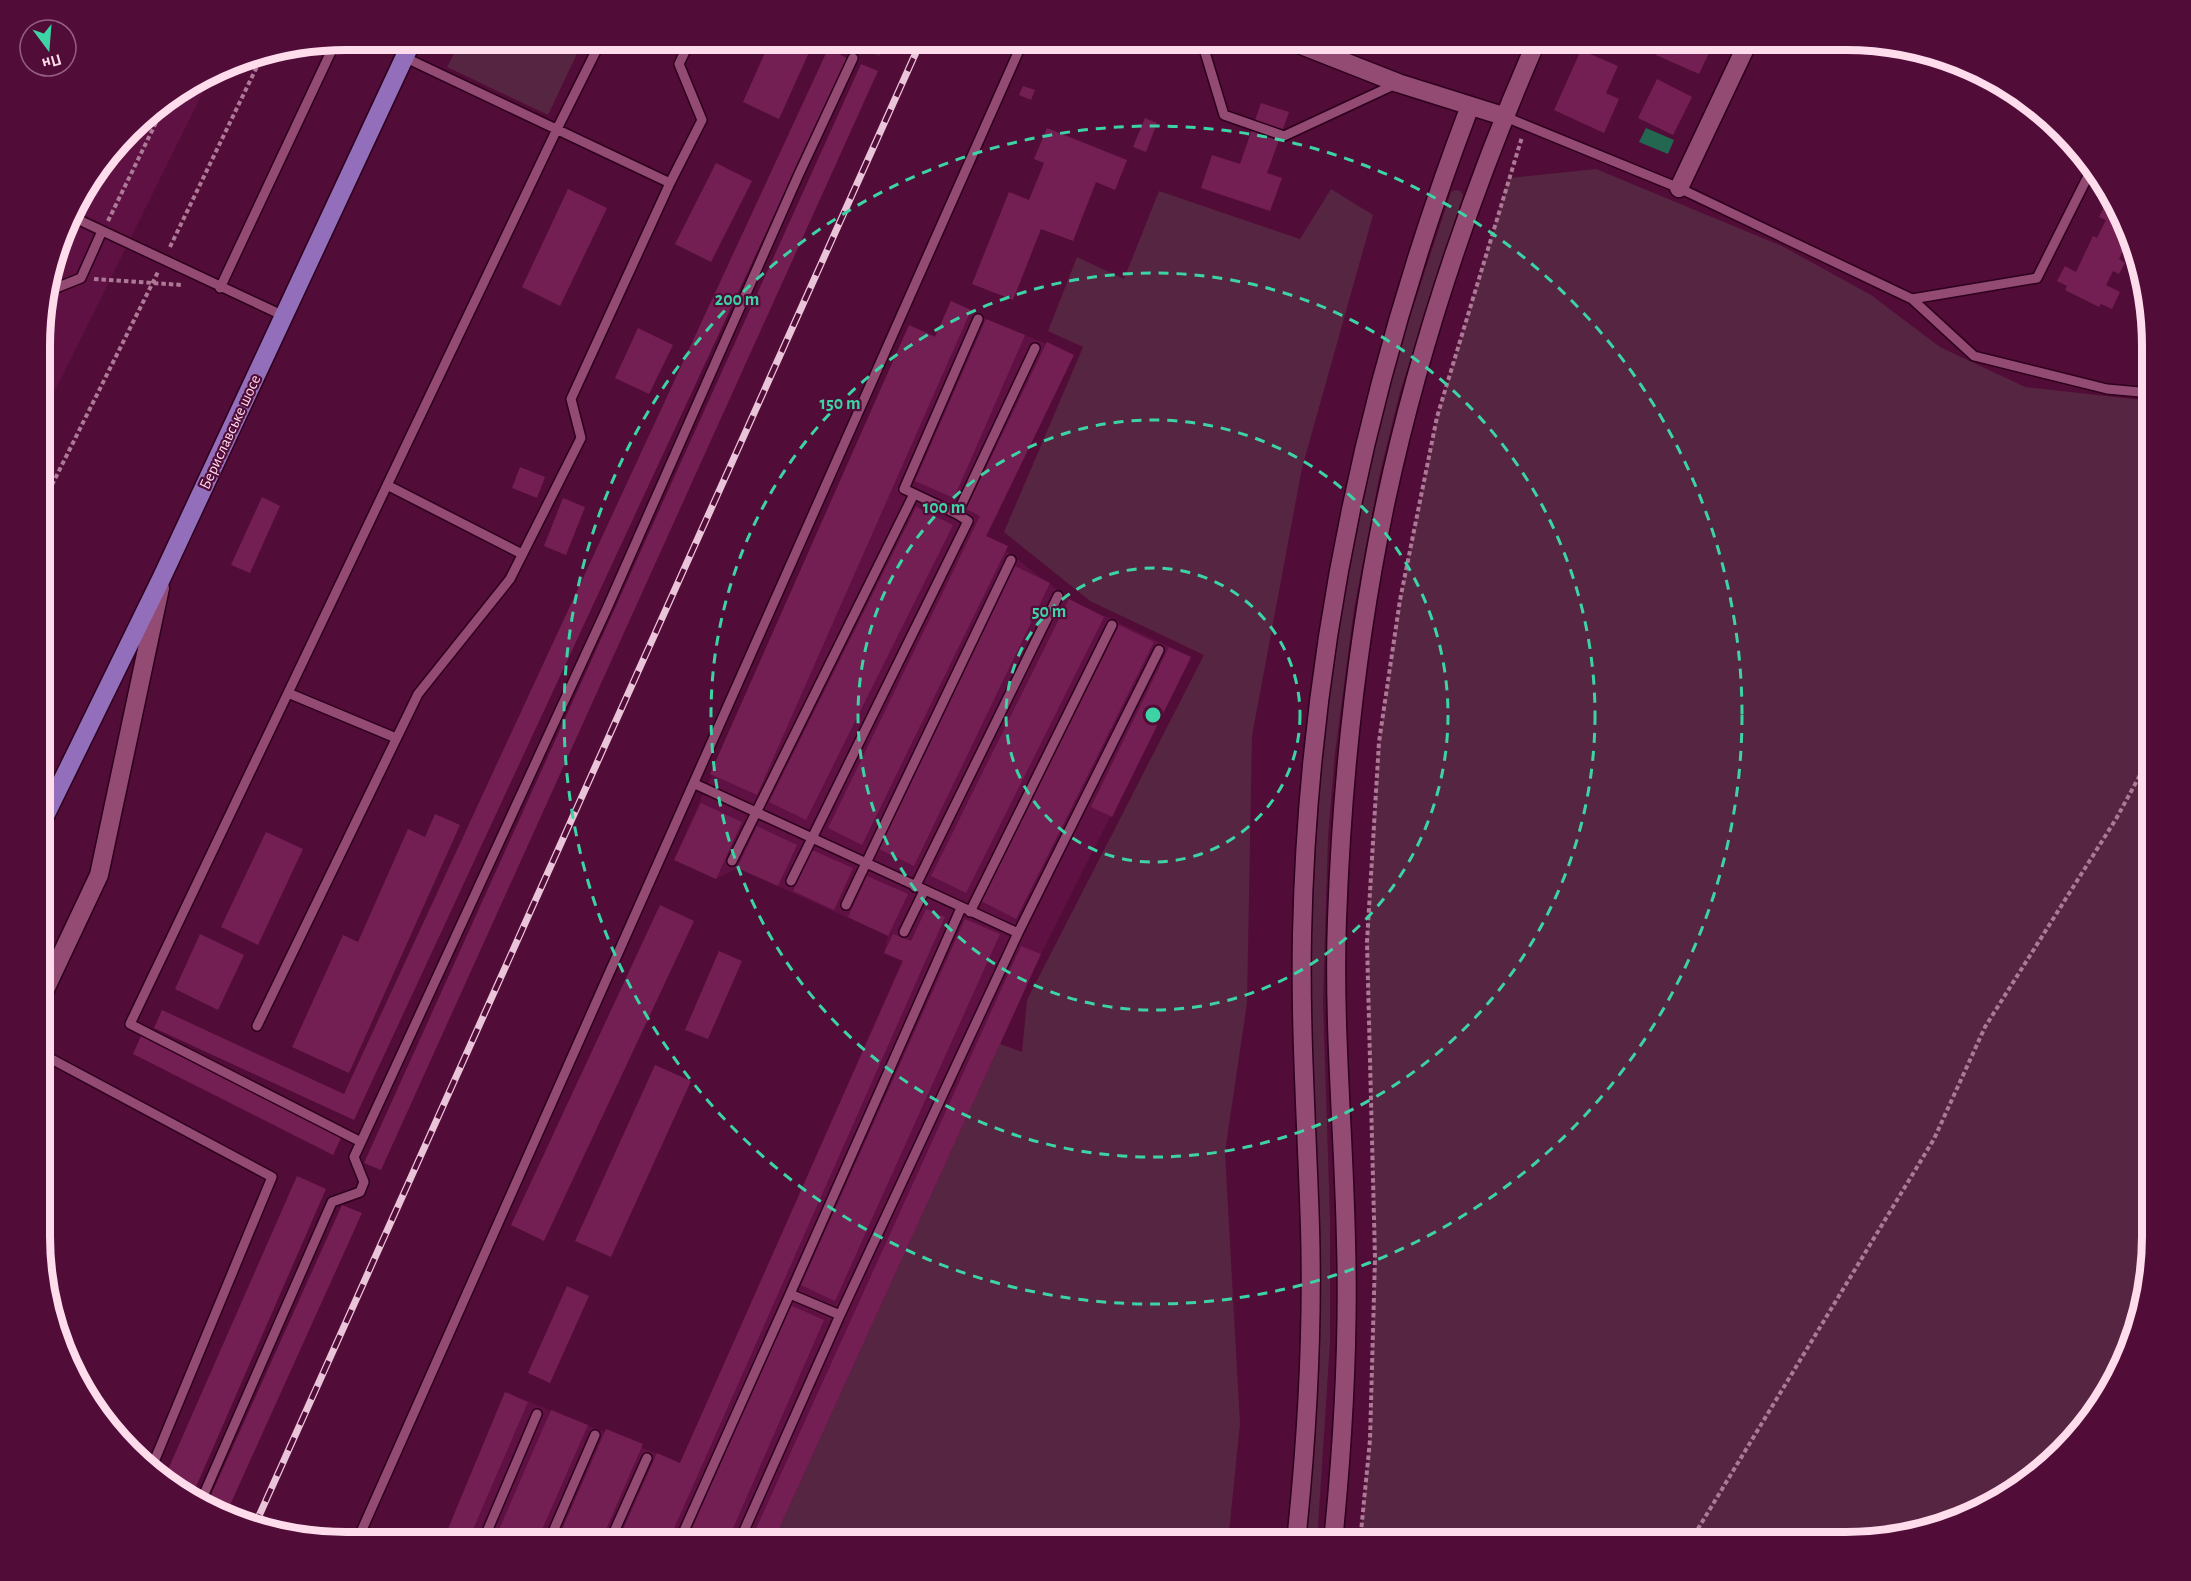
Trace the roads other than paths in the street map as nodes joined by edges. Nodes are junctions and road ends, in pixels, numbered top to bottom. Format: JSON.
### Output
{"nodes":[{"id":1,"x":332,"y":50,"type":"edge"},
{"id":2,"x":408,"y":50,"type":"edge"},
{"id":3,"x":596,"y":50,"type":"edge"},
{"id":4,"x":686,"y":50,"type":"edge"},
{"id":5,"x":1019,"y":50,"type":"edge"},
{"id":6,"x":1204,"y":50,"type":"edge"},
{"id":7,"x":1314,"y":50,"type":"edge"},
{"id":8,"x":1532,"y":50,"type":"edge"},
{"id":9,"x":1744,"y":50,"type":"edge"},
{"id":10,"x":404,"y":57,"type":"junction"},
{"id":11,"x":853,"y":58,"type":"dead end"},
{"id":12,"x":1398,"y":83,"type":"junction"},
{"id":13,"x":1470,"y":106,"type":"junction"},
{"id":14,"x":1503,"y":116,"type":"junction"},
{"id":15,"x":557,"y":129,"type":"junction"},
{"id":16,"x":2088,"y":176,"type":"edge"},
{"id":17,"x":670,"y":183,"type":"junction"},
{"id":18,"x":1679,"y":188,"type":"junction"},
{"id":19,"x":78,"y":219,"type":"edge"},
{"id":20,"x":102,"y":231,"type":"junction"},
{"id":21,"x":55,"y":288,"type":"edge"},
{"id":22,"x":220,"y":288,"type":"junction"},
{"id":23,"x":1912,"y":299,"type":"junction"},
{"id":24,"x":284,"y":316,"type":"junction"},
{"id":25,"x":978,"y":319,"type":"dead end"},
{"id":26,"x":1035,"y":348,"type":"dead end"},
{"id":27,"x":2142,"y":392,"type":"edge"},
{"id":28,"x":387,"y":485,"type":"junction"},
{"id":29,"x":914,"y":494,"type":"junction"},
{"id":30,"x":957,"y":514,"type":"junction"},
{"id":31,"x":522,"y":555,"type":"junction"},
{"id":32,"x":1011,"y":561,"type":"dead end"},
{"id":33,"x":162,"y":577,"type":"junction"},
{"id":34,"x":1058,"y":596,"type":"dead end"},
{"id":35,"x":1112,"y":625,"type":"dead end"},
{"id":36,"x":1159,"y":650,"type":"dead end"},
{"id":37,"x":288,"y":693,"type":"junction"},
{"id":38,"x":396,"y":738,"type":"junction"},
{"id":39,"x":695,"y":784,"type":"junction"},
{"id":40,"x":50,"y":806,"type":"edge"},
{"id":41,"x":756,"y":812,"type":"junction"},
{"id":42,"x":812,"y":838,"type":"junction"},
{"id":43,"x":732,"y":861,"type":"dead end"},
{"id":44,"x":865,"y":863,"type":"junction"},
{"id":45,"x":791,"y":881,"type":"dead end"},
{"id":46,"x":920,"y":889,"type":"junction"},
{"id":47,"x":846,"y":905,"type":"dead end"},
{"id":48,"x":965,"y":910,"type":"junction"},
{"id":49,"x":904,"y":932,"type":"dead end"},
{"id":50,"x":1017,"y":933,"type":"junction"},
{"id":51,"x":50,"y":979,"type":"edge"},
{"id":52,"x":257,"y":1026,"type":"dead end"},
{"id":53,"x":50,"y":1058,"type":"edge"},
{"id":54,"x":361,"y":1142,"type":"junction"},
{"id":55,"x":790,"y":1294,"type":"junction"},
{"id":56,"x":840,"y":1315,"type":"junction"},
{"id":57,"x":537,"y":1414,"type":"dead end"},
{"id":58,"x":595,"y":1435,"type":"dead end"},
{"id":59,"x":647,"y":1458,"type":"dead end"},
{"id":60,"x":154,"y":1461,"type":"edge"},
{"id":61,"x":204,"y":1495,"type":"edge"},
{"id":62,"x":361,"y":1532,"type":"edge"},
{"id":63,"x":487,"y":1532,"type":"edge"},
{"id":64,"x":553,"y":1532,"type":"edge"},
{"id":65,"x":614,"y":1532,"type":"edge"},
{"id":66,"x":684,"y":1532,"type":"edge"},
{"id":67,"x":743,"y":1532,"type":"edge"},
{"id":68,"x":1297,"y":1532,"type":"edge"},
{"id":69,"x":1334,"y":1532,"type":"edge"}],
"edges":[{"from":1,"to":22,"type":"lane"},
{"from":2,"to":10,"type":"main road","name":"Бериславське шосе"},
{"from":3,"to":15,"type":"lane"},
{"from":4,"to":17,"type":"lane"},
{"from":5,"to":39,"type":"lane"},
{"from":6,"to":12,"type":"lane"},
{"from":7,"to":12,"type":"street"},
{"from":8,"to":14,"type":"street"},
{"from":9,"to":18,"type":"street"},
{"from":10,"to":15,"type":"lane"},
{"from":10,"to":24,"type":"main road","name":"Бериславське шосе"},
{"from":11,"to":54,"type":"lane"},
{"from":12,"to":13,"type":"street"},
{"from":13,"to":14,"type":"street"},
{"from":13,"to":68,"type":"street"},
{"from":14,"to":18,"type":"lane"},
{"from":14,"to":69,"type":"street"},
{"from":15,"to":17,"type":"lane"},
{"from":15,"to":28,"type":"lane"},
{"from":16,"to":23,"type":"lane"},
{"from":17,"to":31,"type":"lane"},
{"from":18,"to":23,"type":"lane"},
{"from":19,"to":20,"type":"lane"},
{"from":20,"to":21,"type":"lane"},
{"from":20,"to":22,"type":"lane"},
{"from":22,"to":24,"type":"lane"},
{"from":23,"to":27,"type":"lane"},
{"from":24,"to":33,"type":"main road","name":"Бериславське шосе"},
{"from":25,"to":29,"type":"lane"},
{"from":26,"to":30,"type":"lane"},
{"from":28,"to":31,"type":"lane"},
{"from":28,"to":37,"type":"lane"},
{"from":29,"to":30,"type":"lane"},
{"from":29,"to":41,"type":"lane"},
{"from":30,"to":42,"type":"lane"},
{"from":31,"to":38,"type":"lane"},
{"from":32,"to":44,"type":"lane"},
{"from":33,"to":40,"type":"main road","name":"Бериславське шосе"},
{"from":33,"to":51,"type":"street"},
{"from":34,"to":46,"type":"lane"},
{"from":35,"to":48,"type":"lane"},
{"from":36,"to":50,"type":"lane"},
{"from":37,"to":38,"type":"lane"},
{"from":37,"to":54,"type":"lane"},
{"from":38,"to":52,"type":"lane"},
{"from":39,"to":41,"type":"lane"},
{"from":39,"to":62,"type":"lane"},
{"from":41,"to":42,"type":"lane"},
{"from":41,"to":43,"type":"lane"},
{"from":42,"to":44,"type":"lane"},
{"from":42,"to":45,"type":"lane"},
{"from":44,"to":46,"type":"lane"},
{"from":44,"to":47,"type":"lane"},
{"from":46,"to":48,"type":"lane"},
{"from":46,"to":49,"type":"lane"},
{"from":48,"to":50,"type":"lane"},
{"from":48,"to":55,"type":"lane"},
{"from":50,"to":56,"type":"lane"},
{"from":53,"to":60,"type":"lane"},
{"from":54,"to":61,"type":"lane"},
{"from":55,"to":56,"type":"lane"},
{"from":55,"to":66,"type":"lane"},
{"from":56,"to":67,"type":"lane"},
{"from":57,"to":63,"type":"lane"},
{"from":58,"to":64,"type":"lane"},
{"from":59,"to":65,"type":"lane"}]}
